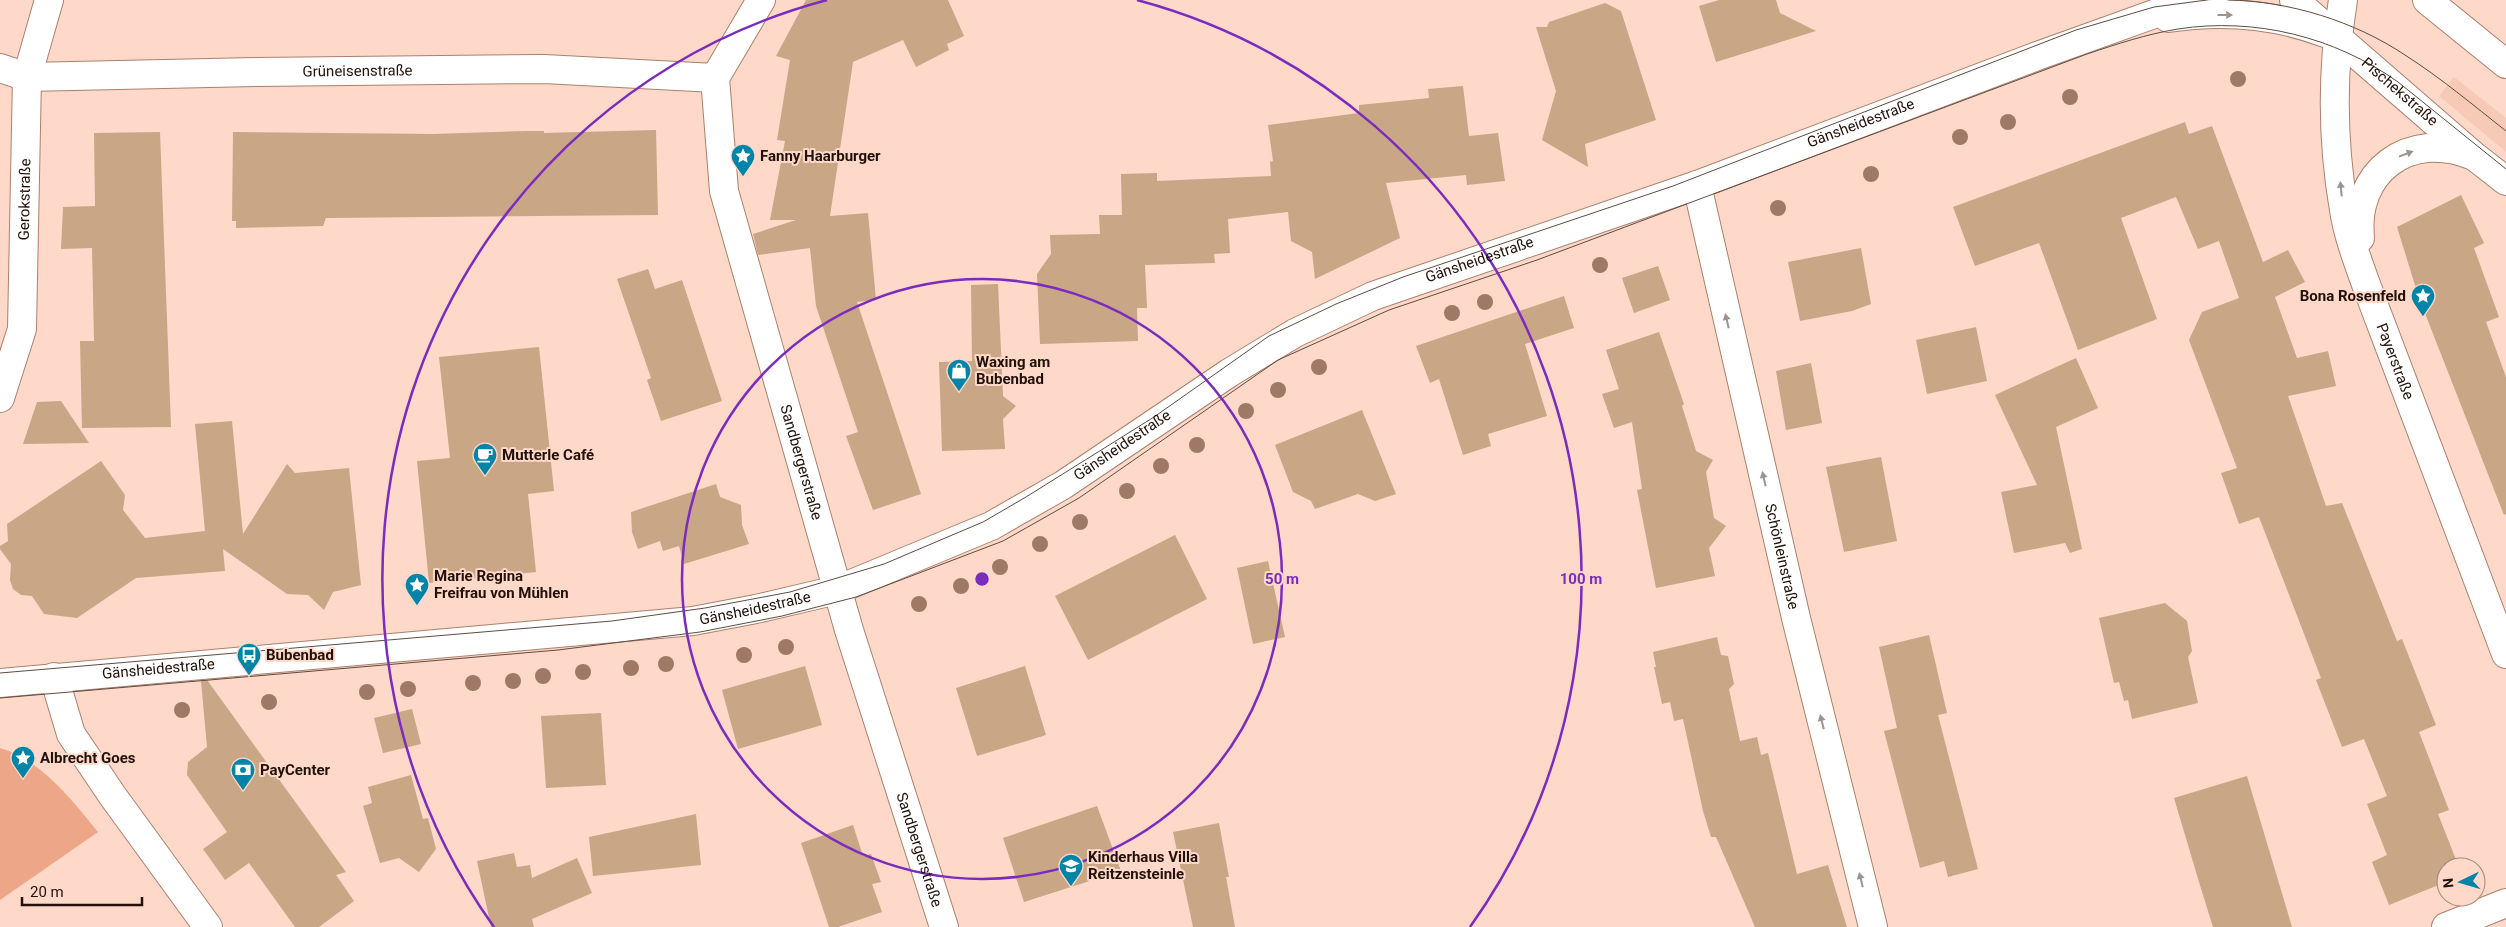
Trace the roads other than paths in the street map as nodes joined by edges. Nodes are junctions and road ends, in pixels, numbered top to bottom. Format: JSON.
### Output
{"nodes":[{"id":1,"x":50,"y":0,"type":"edge"},
{"id":2,"x":761,"y":0,"type":"edge"},
{"id":3,"x":2193,"y":0,"type":"edge"},
{"id":4,"x":2294,"y":0,"type":"edge"},
{"id":5,"x":2343,"y":0,"type":"edge"},
{"id":6,"x":2427,"y":0,"type":"edge"},
{"id":7,"x":2446,"y":0,"type":"edge"},
{"id":8,"x":2125,"y":25,"type":"junction"},
{"id":9,"x":2338,"y":38,"type":"junction"},
{"id":10,"x":2480,"y":43,"type":"junction"},
{"id":11,"x":2506,"y":64,"type":"edge"},
{"id":12,"x":0,"y":68,"type":"edge"},
{"id":13,"x":26,"y":77,"type":"junction"},
{"id":14,"x":716,"y":78,"type":"junction"},
{"id":15,"x":2474,"y":156,"type":"junction"},
{"id":16,"x":2506,"y":181,"type":"edge"},
{"id":17,"x":1697,"y":186,"type":"junction"},
{"id":18,"x":2367,"y":287,"type":"junction"},
{"id":19,"x":0,"y":398,"type":"edge"},
{"id":20,"x":837,"y":590,"type":"junction"},
{"id":21,"x":2506,"y":654,"type":"edge"},
{"id":22,"x":54,"y":677,"type":"junction"},
{"id":23,"x":0,"y":683,"type":"edge"},
{"id":24,"x":2506,"y":903,"type":"edge"},
{"id":25,"x":208,"y":927,"type":"edge"},
{"id":26,"x":944,"y":927,"type":"edge"},
{"id":27,"x":1873,"y":927,"type":"edge"},
{"id":28,"x":2446,"y":927,"type":"edge"}],
"edges":[{"from":1,"to":13,"type":"street","name":"Gerokstraße"},
{"from":2,"to":14,"type":"street"},
{"from":3,"to":8,"type":"street","name":"Gänsheidestraße"},
{"from":4,"to":9,"type":"street","name":"Pischekstraße"},
{"from":5,"to":9,"type":"street","name":"Payerstraße"},
{"from":6,"to":10,"type":"street"},
{"from":7,"to":10,"type":"street"},
{"from":8,"to":9,"type":"street","one_way":true},
{"from":8,"to":17,"type":"street","name":"Gänsheidestraße"},
{"from":9,"to":15,"type":"street","name":"Pischekstraße"},
{"from":18,"to":9,"type":"street","name":"Payerstraße","one_way":true},
{"from":10,"to":11,"type":"street"},
{"from":12,"to":13,"type":"street","name":"Grüneisenstraße"},
{"from":13,"to":14,"type":"street","name":"Grüneisenstraße"},
{"from":13,"to":19,"type":"street","name":"Gerokstraße"},
{"from":14,"to":20,"type":"street","name":"Sandbergerstraße"},
{"from":15,"to":16,"type":"street","name":"Pischekstraße"},
{"from":18,"to":15,"type":"street","one_way":true},
{"from":17,"to":20,"type":"street","name":"Gänsheidestraße"},
{"from":27,"to":17,"type":"street","name":"Schönleinstraße","one_way":true},
{"from":18,"to":21,"type":"street","name":"Payerstraße"},
{"from":20,"to":22,"type":"street","name":"Gänsheidestraße"},
{"from":20,"to":26,"type":"street","name":"Sandbergerstraße"},
{"from":22,"to":23,"type":"street","name":"Gänsheidestraße"},
{"from":22,"to":25,"type":"street"},
{"from":24,"to":28,"type":"street"}]}
